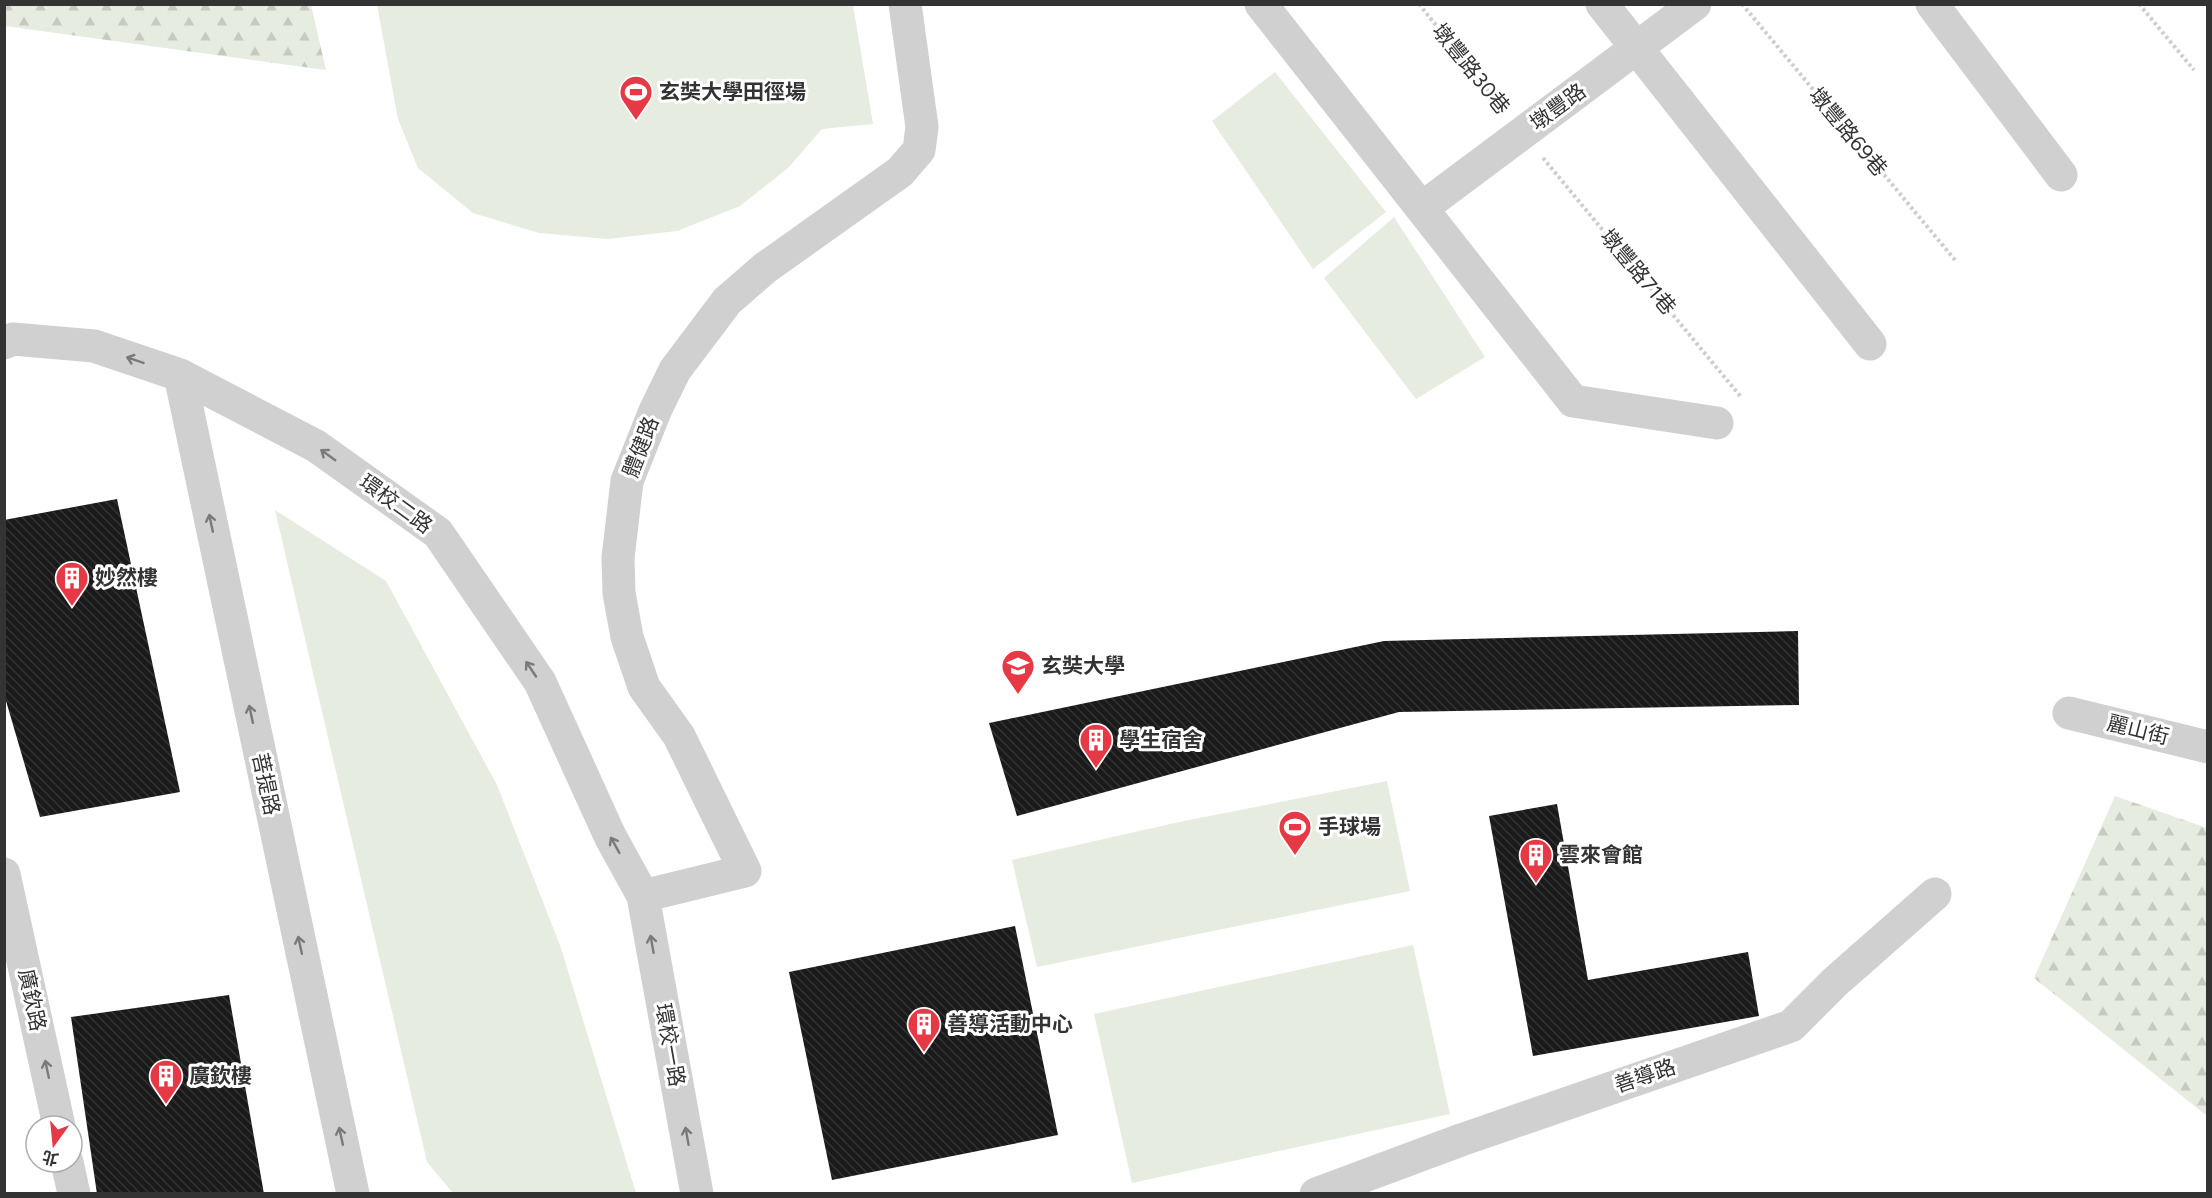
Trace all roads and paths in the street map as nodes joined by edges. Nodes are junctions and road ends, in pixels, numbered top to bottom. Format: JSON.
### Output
{"nodes":[{"id":1,"x":905,"y":4,"type":"edge"},
{"id":2,"x":1261,"y":4,"type":"edge"},
{"id":3,"x":1419,"y":4,"type":"edge"},
{"id":4,"x":1602,"y":4,"type":"edge"},
{"id":5,"x":1695,"y":4,"type":"edge"},
{"id":6,"x":1742,"y":4,"type":"edge"},
{"id":7,"x":1932,"y":4,"type":"edge"},
{"id":8,"x":2139,"y":4,"type":"edge"},
{"id":9,"x":1637,"y":49,"type":"junction"},
{"id":10,"x":2194,"y":70,"type":"dead end"},
{"id":11,"x":1523,"y":133,"type":"junction"},
{"id":12,"x":2061,"y":175,"type":"dead end"},
{"id":13,"x":1422,"y":208,"type":"junction"},
{"id":14,"x":1955,"y":260,"type":"dead end"},
{"id":15,"x":4,"y":343,"type":"edge"},
{"id":16,"x":1870,"y":344,"type":"dead end"},
{"id":17,"x":180,"y":375,"type":"junction"},
{"id":18,"x":1746,"y":402,"type":"dead end"},
{"id":19,"x":1717,"y":423,"type":"dead end"},
{"id":20,"x":2069,"y":713,"type":"dead end"},
{"id":21,"x":2208,"y":747,"type":"edge"},
{"id":22,"x":4,"y":873,"type":"edge"},
{"id":23,"x":1935,"y":894,"type":"dead end"},
{"id":24,"x":643,"y":896,"type":"junction"},
{"id":25,"x":56,"y":1114,"type":"edge"},
{"id":26,"x":70,"y":1174,"type":"edge"},
{"id":27,"x":74,"y":1194,"type":"edge"},
{"id":28,"x":353,"y":1194,"type":"edge"},
{"id":29,"x":697,"y":1194,"type":"edge"},
{"id":30,"x":1316,"y":1194,"type":"edge"}],
"edges":[{"from":1,"to":24,"type":"street","name":"體健路"},
{"from":2,"to":13,"type":"street"},
{"from":3,"to":11,"type":"path","name":"墩豐路30巷"},
{"from":4,"to":9,"type":"street"},
{"from":5,"to":9,"type":"street","name":"墩豐路"},
{"from":6,"to":14,"type":"path","name":"墩豐路69巷"},
{"from":7,"to":12,"type":"street"},
{"from":8,"to":10,"type":"path"},
{"from":9,"to":11,"type":"street","name":"墩豐路"},
{"from":9,"to":16,"type":"street"},
{"from":11,"to":13,"type":"street","name":"墩豐路"},
{"from":11,"to":18,"type":"path","name":"墩豐路71巷"},
{"from":13,"to":19,"type":"street"},
{"from":17,"to":15,"type":"street","name":"環校二路","one_way":true},
{"from":24,"to":17,"type":"street","name":"環校二路","one_way":true},
{"from":28,"to":17,"type":"street","name":"菩提路","one_way":true},
{"from":20,"to":21,"type":"street","name":"麗山街"},
{"from":25,"to":22,"type":"street","name":"廣欽路","one_way":true},
{"from":23,"to":30,"type":"street","name":"善導路"},
{"from":29,"to":24,"type":"street","name":"環校一路","one_way":true},
{"from":26,"to":27,"type":"street"}]}
